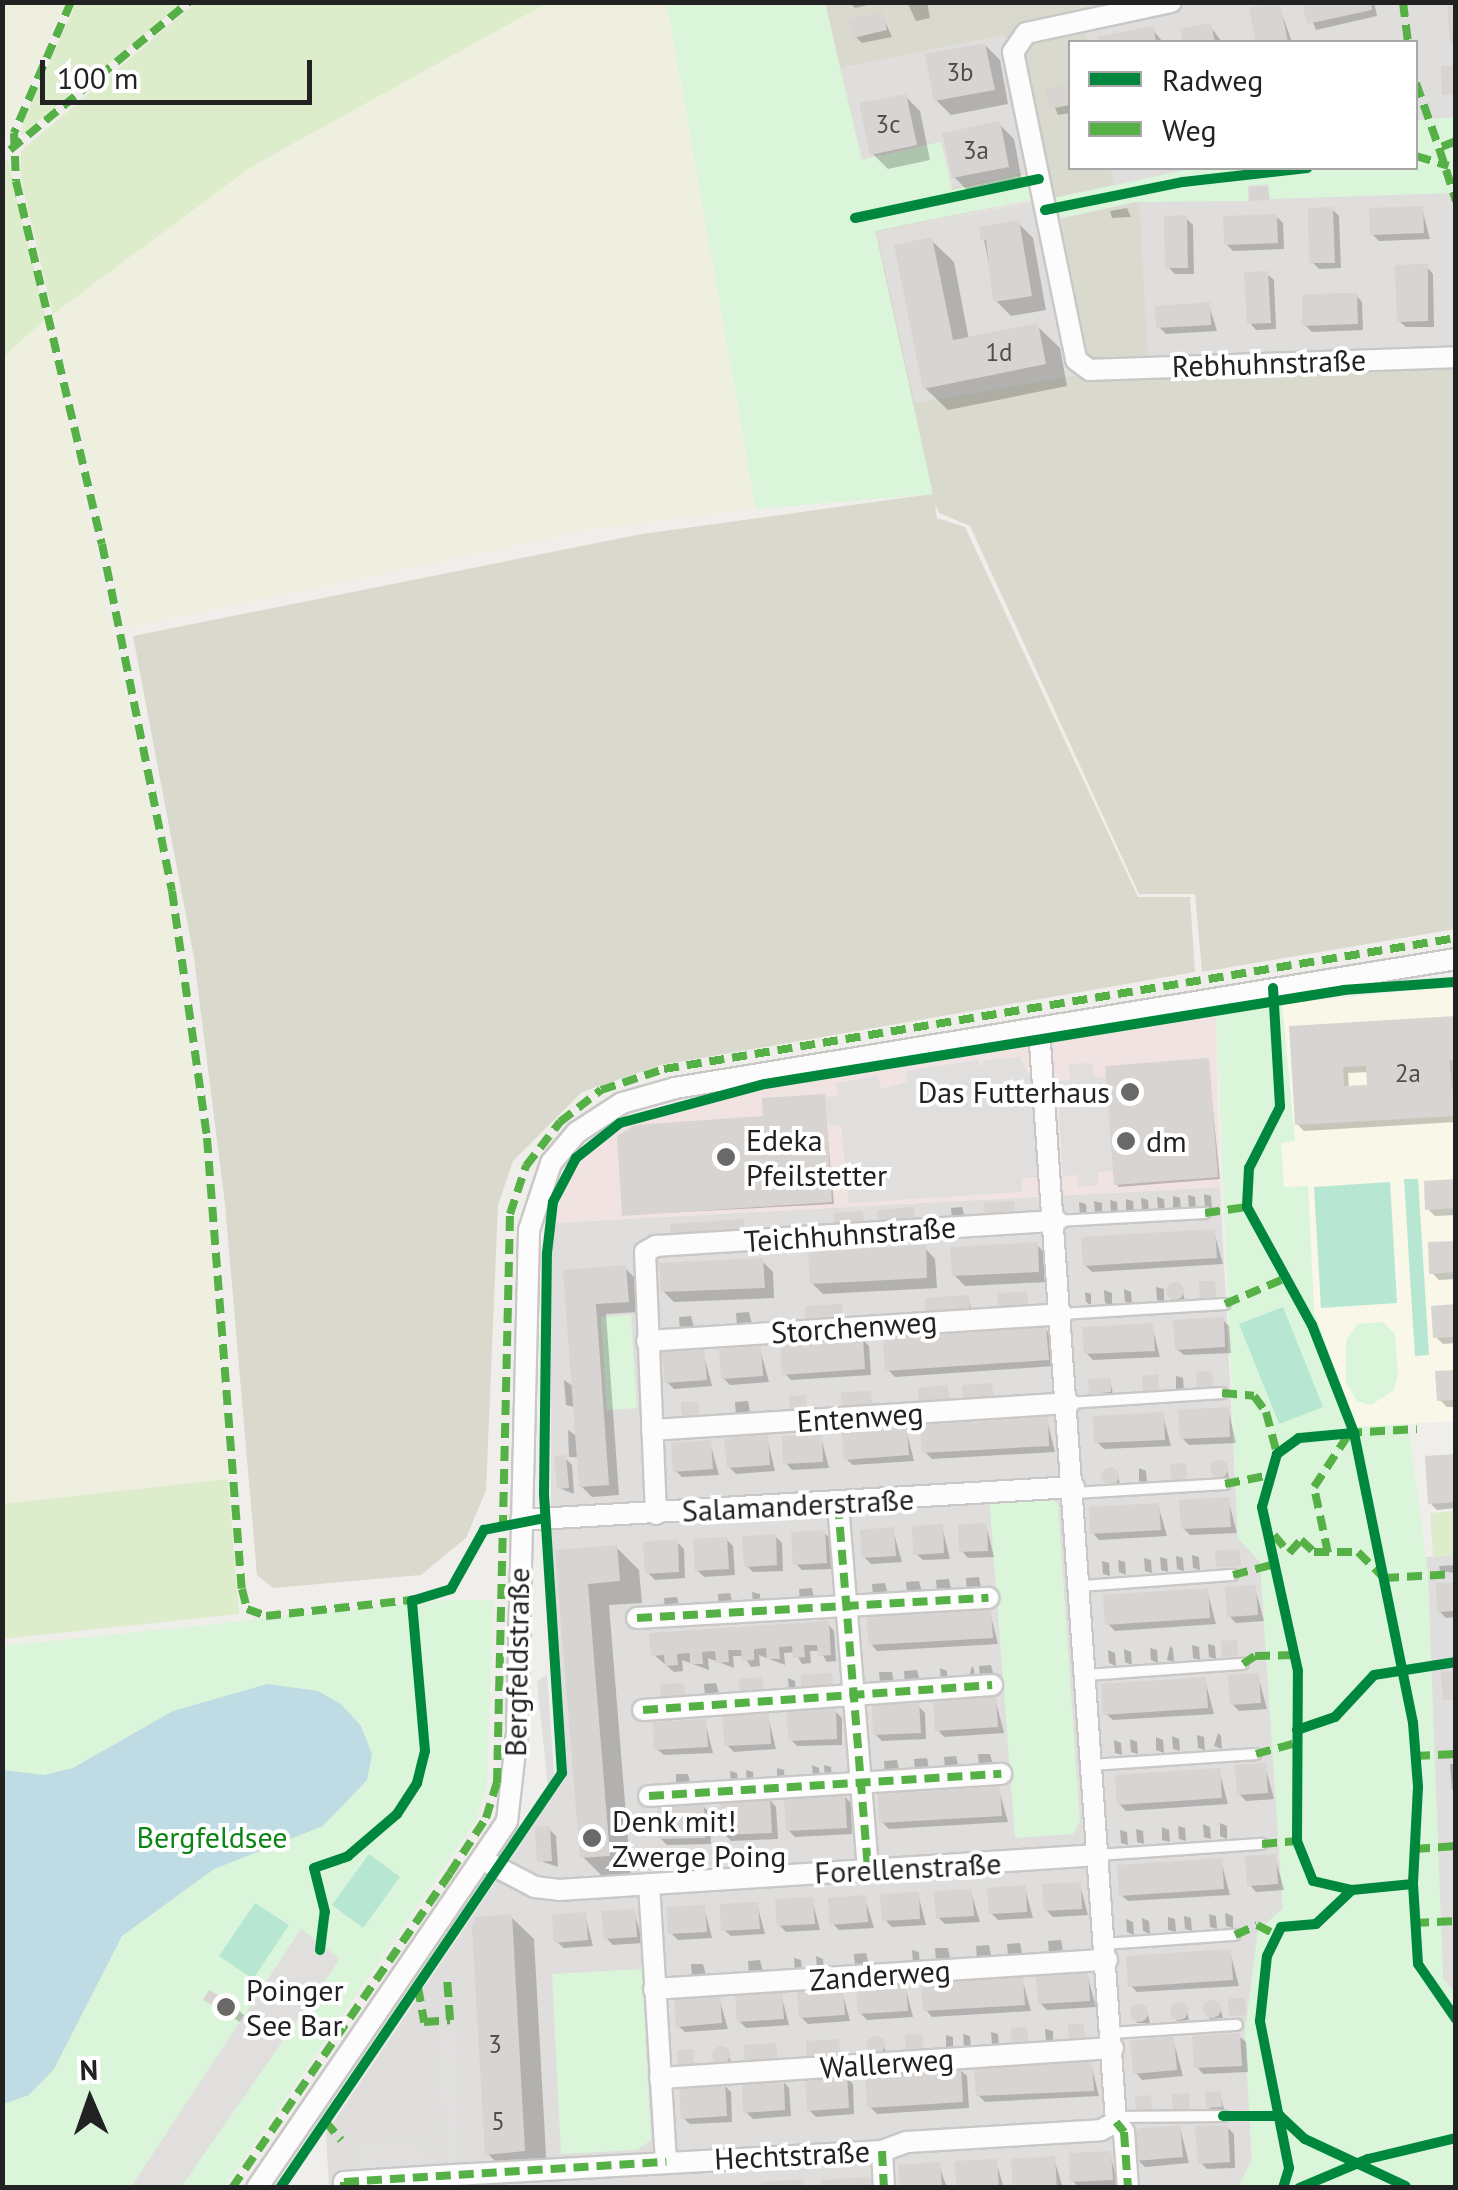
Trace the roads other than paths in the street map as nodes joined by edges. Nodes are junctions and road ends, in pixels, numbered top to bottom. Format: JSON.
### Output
{"nodes":[{"id":1,"x":1171,"y":2,"type":"edge"},
{"id":2,"x":1456,"y":357,"type":"edge"},
{"id":3,"x":1456,"y":959,"type":"edge"},
{"id":4,"x":1038,"y":1028,"type":"junction"},
{"id":5,"x":1205,"y":1214,"type":"dead end"},
{"id":6,"x":1057,"y":1221,"type":"junction"},
{"id":7,"x":1225,"y":1304,"type":"dead end"},
{"id":8,"x":1062,"y":1314,"type":"junction"},
{"id":9,"x":647,"y":1341,"type":"junction"},
{"id":10,"x":1222,"y":1392,"type":"dead end"},
{"id":11,"x":1069,"y":1403,"type":"junction"},
{"id":12,"x":652,"y":1430,"type":"junction"},
{"id":13,"x":1225,"y":1484,"type":"dead end"},
{"id":14,"x":1074,"y":1490,"type":"junction"},
{"id":15,"x":838,"y":1504,"type":"junction"},
{"id":16,"x":656,"y":1514,"type":"junction"},
{"id":17,"x":521,"y":1520,"type":"junction"},
{"id":18,"x":1233,"y":1575,"type":"dead end"},
{"id":19,"x":1082,"y":1586,"type":"junction"},
{"id":20,"x":988,"y":1598,"type":"dead end"},
{"id":21,"x":845,"y":1607,"type":"junction"},
{"id":22,"x":636,"y":1618,"type":"dead end"},
{"id":23,"x":1243,"y":1664,"type":"dead end"},
{"id":24,"x":1088,"y":1675,"type":"junction"},
{"id":25,"x":992,"y":1685,"type":"dead end"},
{"id":26,"x":855,"y":1697,"type":"junction"},
{"id":27,"x":642,"y":1710,"type":"dead end"},
{"id":28,"x":1256,"y":1754,"type":"dead end"},
{"id":29,"x":1092,"y":1765,"type":"junction"},
{"id":30,"x":1001,"y":1774,"type":"dead end"},
{"id":31,"x":861,"y":1783,"type":"junction"},
{"id":32,"x":648,"y":1796,"type":"dead end"},
{"id":33,"x":1262,"y":1844,"type":"dead end"},
{"id":34,"x":1099,"y":1854,"type":"junction"},
{"id":35,"x":485,"y":1860,"type":"junction"},
{"id":36,"x":868,"y":1869,"type":"junction"},
{"id":37,"x":649,"y":1884,"type":"junction"},
{"id":38,"x":1235,"y":1935,"type":"dead end"},
{"id":39,"x":1106,"y":1952,"type":"junction"},
{"id":40,"x":654,"y":1989,"type":"junction"},
{"id":41,"x":1237,"y":2025,"type":"dead end"},
{"id":42,"x":1112,"y":2040,"type":"junction"},
{"id":43,"x":660,"y":2078,"type":"junction"},
{"id":44,"x":1223,"y":2116,"type":"dead end"},
{"id":45,"x":1117,"y":2120,"type":"junction"},
{"id":46,"x":882,"y":2151,"type":"junction"},
{"id":47,"x":666,"y":2162,"type":"junction"},
{"id":48,"x":557,"y":2178,"type":"edge"},
{"id":49,"x":344,"y":2185,"type":"edge"},
{"id":50,"x":257,"y":2188,"type":"edge"},
{"id":51,"x":884,"y":2188,"type":"edge"},
{"id":52,"x":1128,"y":2188,"type":"edge"}],
"edges":[{"from":1,"to":2,"type":"street","name":"Rebhuhnstraße"},
{"from":3,"to":4,"type":"street","name":"Bergfeldstraße"},
{"from":4,"to":6,"type":"street"},
{"from":4,"to":17,"type":"street","name":"Bergfeldstraße"},
{"from":5,"to":6,"type":"lane"},
{"from":6,"to":8,"type":"street"},
{"from":6,"to":9,"type":"street","name":"Teichhuhnstraße"},
{"from":7,"to":8,"type":"lane"},
{"from":8,"to":9,"type":"street","name":"Storchenweg"},
{"from":8,"to":11,"type":"street"},
{"from":9,"to":12,"type":"street"},
{"from":10,"to":11,"type":"lane"},
{"from":11,"to":12,"type":"street","name":"Entenweg"},
{"from":11,"to":14,"type":"street"},
{"from":12,"to":16,"type":"street"},
{"from":13,"to":14,"type":"lane"},
{"from":14,"to":15,"type":"street","name":"Salamanderstraße"},
{"from":14,"to":19,"type":"street"},
{"from":15,"to":16,"type":"street","name":"Salamanderstraße"},
{"from":15,"to":21,"type":"street"},
{"from":16,"to":17,"type":"street","name":"Salamanderstraße"},
{"from":17,"to":35,"type":"street","name":"Bergfeldstraße"},
{"from":18,"to":19,"type":"lane"},
{"from":19,"to":24,"type":"street"},
{"from":20,"to":21,"type":"street"},
{"from":21,"to":22,"type":"street"},
{"from":21,"to":26,"type":"street"},
{"from":23,"to":24,"type":"lane"},
{"from":24,"to":29,"type":"street"},
{"from":25,"to":26,"type":"street"},
{"from":26,"to":27,"type":"street"},
{"from":26,"to":31,"type":"street"},
{"from":28,"to":29,"type":"lane"},
{"from":29,"to":34,"type":"street"},
{"from":30,"to":31,"type":"street"},
{"from":31,"to":32,"type":"street"},
{"from":31,"to":36,"type":"street"},
{"from":33,"to":34,"type":"lane"},
{"from":34,"to":36,"type":"street","name":"Forellenstraße"},
{"from":34,"to":39,"type":"street"},
{"from":35,"to":37,"type":"street","name":"Forellenstraße"},
{"from":35,"to":50,"type":"street","name":"Bergfeldstraße"},
{"from":36,"to":37,"type":"street","name":"Forellenstraße"},
{"from":37,"to":40,"type":"street"},
{"from":38,"to":39,"type":"lane"},
{"from":39,"to":40,"type":"street","name":"Zanderweg"},
{"from":39,"to":42,"type":"street"},
{"from":40,"to":43,"type":"street"},
{"from":41,"to":42,"type":"lane"},
{"from":42,"to":43,"type":"street","name":"Wallerweg"},
{"from":42,"to":45,"type":"street"},
{"from":43,"to":47,"type":"street"},
{"from":44,"to":45,"type":"lane"},
{"from":45,"to":46,"type":"street","name":"Hechtstraße"},
{"from":45,"to":52,"type":"street"},
{"from":46,"to":47,"type":"street","name":"Hechtstraße"},
{"from":46,"to":51,"type":"street"},
{"from":47,"to":48,"type":"street","name":"Hechtstraße"},
{"from":48,"to":49,"type":"street","name":"Hechtstraße"}]}
